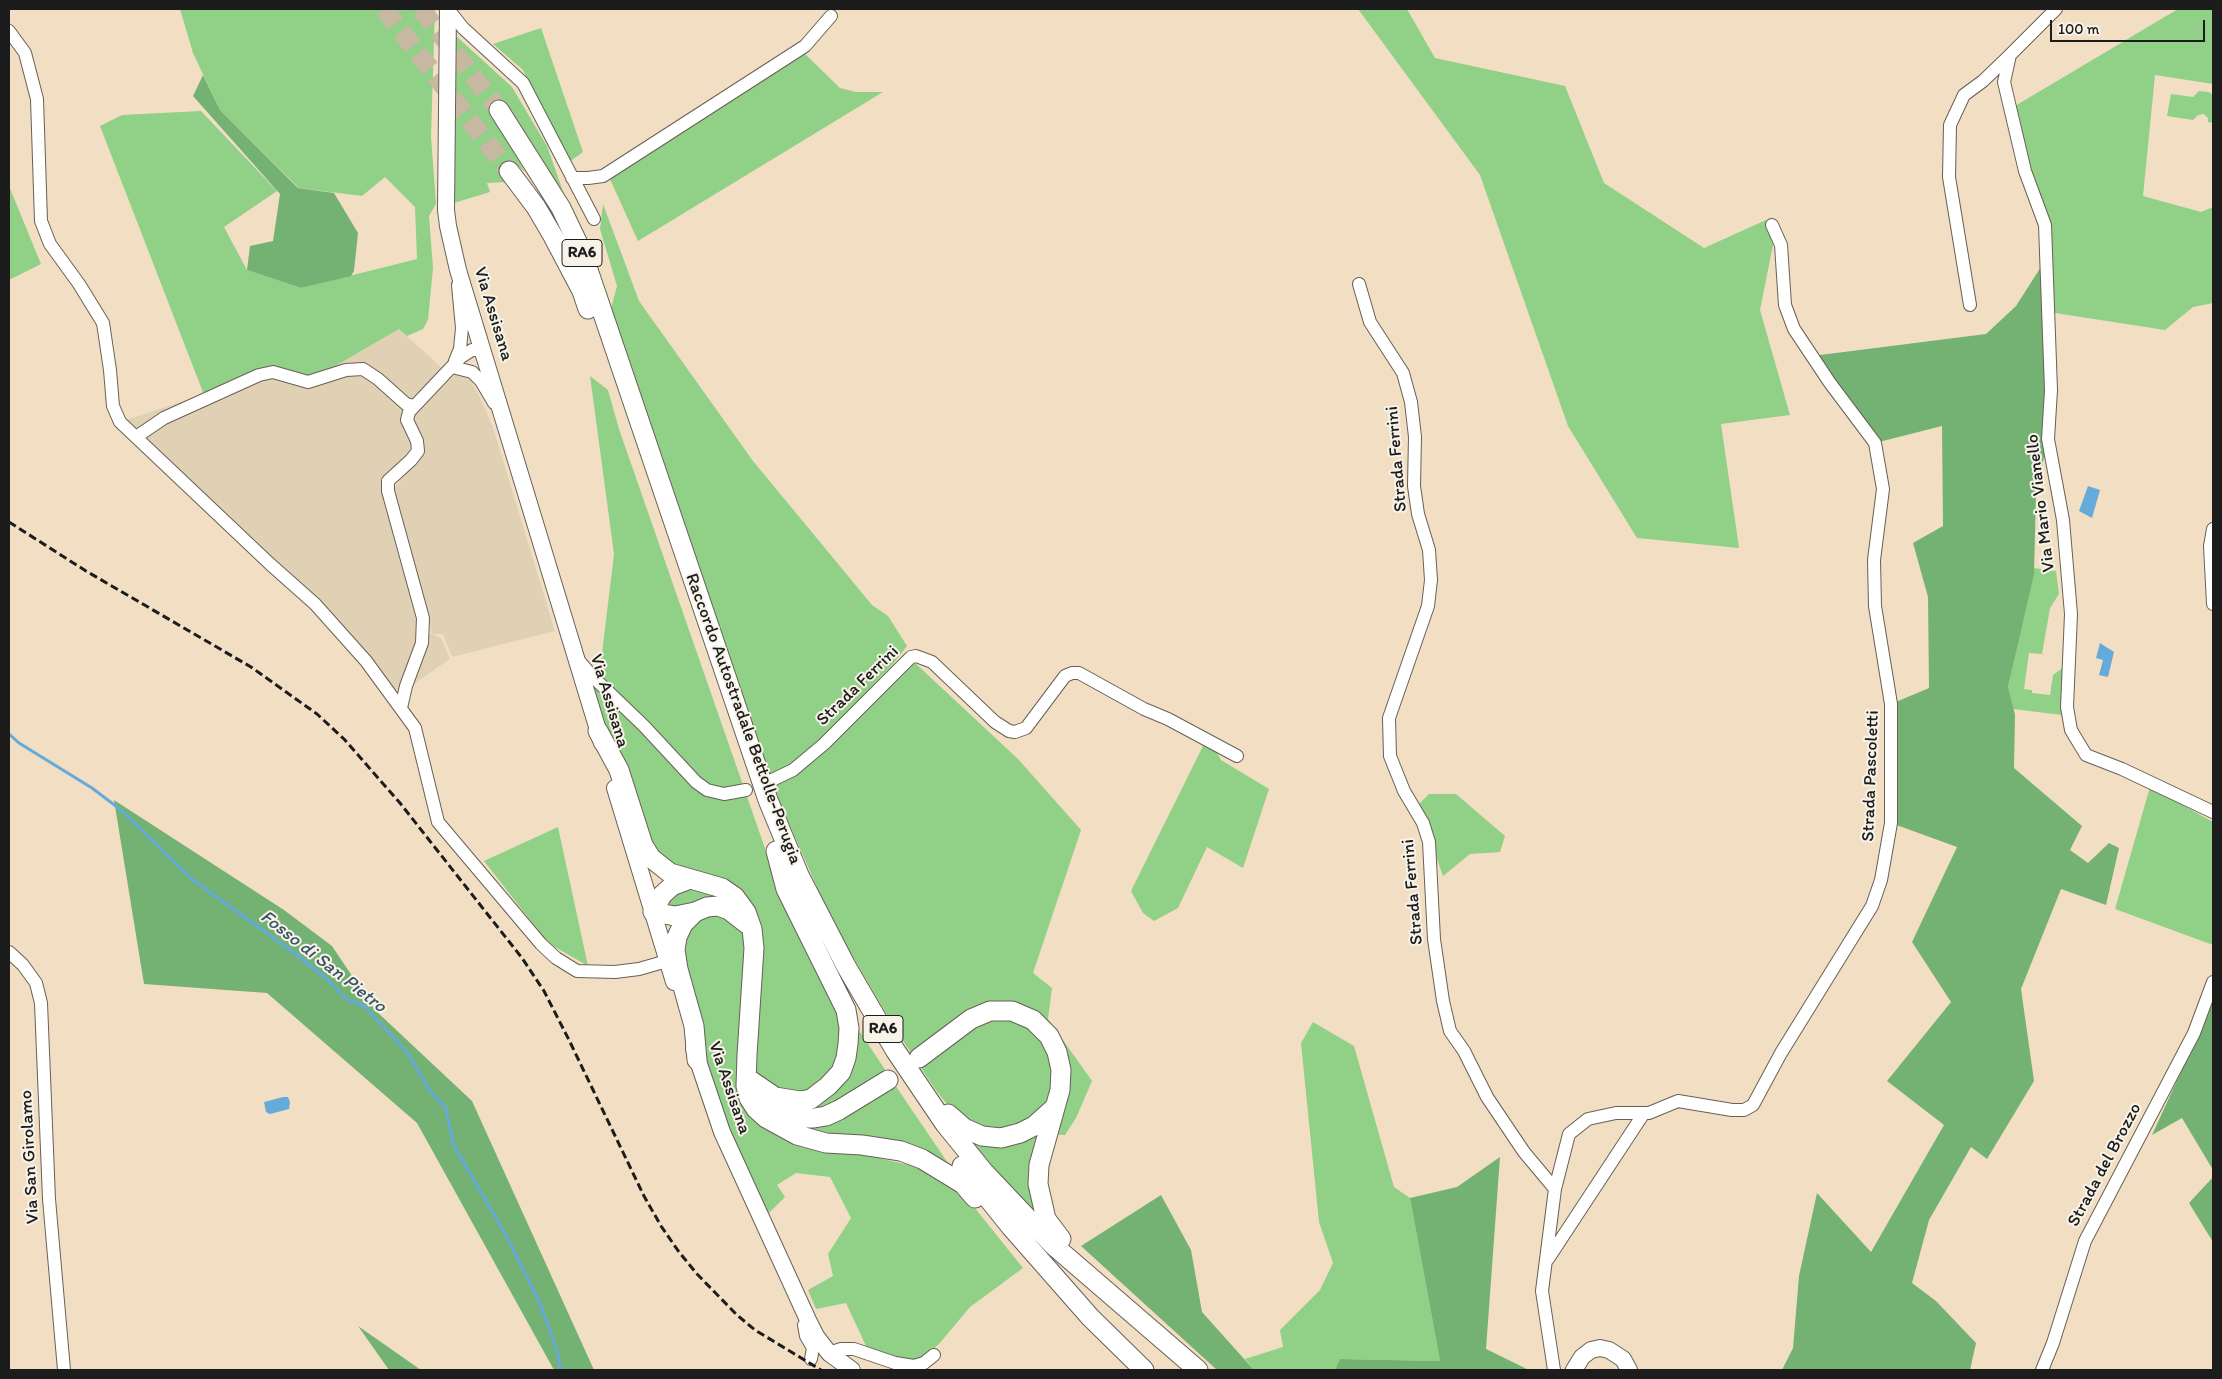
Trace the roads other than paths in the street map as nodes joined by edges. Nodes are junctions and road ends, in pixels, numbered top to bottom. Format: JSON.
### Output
{"nodes":[{"id":1,"x":448,"y":9,"type":"edge"},
{"id":2,"x":2056,"y":9,"type":"edge"},
{"id":3,"x":831,"y":16,"type":"dead end"},
{"id":4,"x":9,"y":31,"type":"edge"},
{"id":5,"x":2010,"y":55,"type":"junction"},
{"id":6,"x":499,"y":110,"type":"tunnel mouth"},
{"id":7,"x":509,"y":171,"type":"tunnel mouth"},
{"id":8,"x":572,"y":178,"type":"junction"},
{"id":9,"x":594,"y":219,"type":"dead end"},
{"id":10,"x":1772,"y":225,"type":"dead end"},
{"id":11,"x":458,"y":270,"type":"junction"},
{"id":12,"x":1359,"y":284,"type":"dead end"},
{"id":13,"x":1970,"y":306,"type":"dead end"},
{"id":14,"x":484,"y":353,"type":"junction"},
{"id":15,"x":452,"y":367,"type":"junction"},
{"id":16,"x":414,"y":406,"type":"junction"},
{"id":17,"x":630,"y":412,"type":"junction"},
{"id":18,"x":508,"y":435,"type":"junction"},
{"id":19,"x":136,"y":437,"type":"junction"},
{"id":20,"x":2213,"y":530,"type":"edge"},
{"id":21,"x":695,"y":604,"type":"junction"},
{"id":22,"x":2213,"y":604,"type":"edge"},
{"id":23,"x":574,"y":655,"type":"junction"},
{"id":24,"x":401,"y":708,"type":"junction"},
{"id":25,"x":598,"y":731,"type":"junction"},
{"id":26,"x":1237,"y":756,"type":"dead end"},
{"id":27,"x":770,"y":781,"type":"dead end"},
{"id":28,"x":746,"y":790,"type":"dead end"},
{"id":29,"x":2213,"y":812,"type":"edge"},
{"id":30,"x":776,"y":851,"type":"junction"},
{"id":31,"x":690,"y":879,"type":"junction"},
{"id":32,"x":653,"y":912,"type":"junction"},
{"id":33,"x":695,"y":912,"type":"junction"},
{"id":34,"x":752,"y":929,"type":"junction"},
{"id":35,"x":9,"y":952,"type":"edge"},
{"id":36,"x":667,"y":961,"type":"junction"},
{"id":37,"x":2213,"y":982,"type":"edge"},
{"id":38,"x":860,"y":992,"type":"junction"},
{"id":39,"x":920,"y":1058,"type":"dead end"},
{"id":40,"x":697,"y":1060,"type":"junction"},
{"id":41,"x":748,"y":1074,"type":"junction"},
{"id":42,"x":888,"y":1080,"type":"dead end"},
{"id":43,"x":1054,"y":1107,"type":"junction"},
{"id":44,"x":1644,"y":1113,"type":"junction"},
{"id":45,"x":1555,"y":1190,"type":"junction"},
{"id":46,"x":1545,"y":1263,"type":"junction"},
{"id":47,"x":1090,"y":1317,"type":"junction"},
{"id":48,"x":808,"y":1320,"type":"junction"},
{"id":49,"x":830,"y":1353,"type":"junction"},
{"id":50,"x":934,"y":1355,"type":"dead end"},
{"id":51,"x":808,"y":1365,"type":"edge"},
{"id":52,"x":64,"y":1370,"type":"edge"},
{"id":53,"x":852,"y":1370,"type":"edge"},
{"id":54,"x":1144,"y":1370,"type":"edge"},
{"id":55,"x":1198,"y":1370,"type":"edge"},
{"id":56,"x":1202,"y":1370,"type":"edge"},
{"id":57,"x":1554,"y":1370,"type":"edge"},
{"id":58,"x":1574,"y":1370,"type":"edge"},
{"id":59,"x":1630,"y":1370,"type":"edge"},
{"id":60,"x":2042,"y":1370,"type":"edge"}],
"edges":[{"from":1,"to":8,"type":"street"},
{"from":1,"to":11,"type":"main road","name":"Via Assisana"},
{"from":2,"to":5,"type":"street"},
{"from":3,"to":8,"type":"street"},
{"from":4,"to":19,"type":"street"},
{"from":5,"to":13,"type":"street"},
{"from":5,"to":29,"type":"street","name":"Via Mario Vianello"},
{"from":6,"to":17,"type":"highway","number":"RA6"},
{"from":7,"to":17,"type":"highway","number":"RA6"},
{"from":8,"to":9,"type":"street"},
{"from":10,"to":44,"type":"street","name":"Strada Pascoletti"},
{"from":11,"to":14,"type":"main road","name":"Via Assisana"},
{"from":11,"to":15,"type":"street"},
{"from":12,"to":45,"type":"street","name":"Strada Ferrini"},
{"from":14,"to":15,"type":"street"},
{"from":14,"to":18,"type":"main road","name":"Via Assisana"},
{"from":15,"to":16,"type":"street"},
{"from":15,"to":18,"type":"street"},
{"from":16,"to":19,"type":"street"},
{"from":16,"to":24,"type":"street"},
{"from":17,"to":21,"type":"highway","number":"RA6"},
{"from":18,"to":23,"type":"main road","name":"Via Assisana"},
{"from":19,"to":24,"type":"street"},
{"from":20,"to":22,"type":"street"},
{"from":21,"to":30,"type":"highway","number":"RA6"},
{"from":21,"to":38,"type":"highway","name":"Raccordo Autostradale Bettolle-Perugia","number":"RA6"},
{"from":23,"to":25,"type":"main road","name":"Via Assisana"},
{"from":23,"to":28,"type":"street"},
{"from":24,"to":36,"type":"street"},
{"from":25,"to":31,"type":"highway"},
{"from":25,"to":32,"type":"main road","name":"Via Assisana"},
{"from":26,"to":27,"type":"street","name":"Strada Ferrini"},
{"from":30,"to":41,"type":"highway"},
{"from":30,"to":47,"type":"highway","number":"RA6"},
{"from":31,"to":32,"type":"highway"},
{"from":31,"to":34,"type":"highway"},
{"from":32,"to":33,"type":"highway"},
{"from":32,"to":36,"type":"main road","name":"Via Assisana"},
{"from":33,"to":34,"type":"highway"},
{"from":33,"to":40,"type":"highway"},
{"from":34,"to":41,"type":"highway"},
{"from":35,"to":52,"type":"street","name":"Via San Girolamo"},
{"from":36,"to":40,"type":"main road","name":"Via Assisana"},
{"from":37,"to":60,"type":"street","name":"Strada del Brozzo"},
{"from":38,"to":43,"type":"highway"},
{"from":38,"to":55,"type":"highway","name":"Raccordo Autostradale Bettolle-Perugia","number":"RA6"},
{"from":39,"to":43,"type":"highway"},
{"from":40,"to":48,"type":"main road","name":"Via Assisana"},
{"from":41,"to":42,"type":"highway"},
{"from":41,"to":47,"type":"highway"},
{"from":43,"to":56,"type":"highway"},
{"from":44,"to":45,"type":"street","name":"Strada Pascoletti"},
{"from":44,"to":46,"type":"street"},
{"from":45,"to":46,"type":"street"},
{"from":46,"to":57,"type":"street"},
{"from":47,"to":54,"type":"highway","number":"RA6"},
{"from":48,"to":49,"type":"main road","name":"Via Assisana"},
{"from":48,"to":51,"type":"street"},
{"from":49,"to":50,"type":"street"},
{"from":49,"to":53,"type":"main road","name":"Via Assisana"},
{"from":58,"to":59,"type":"main road"}]}
